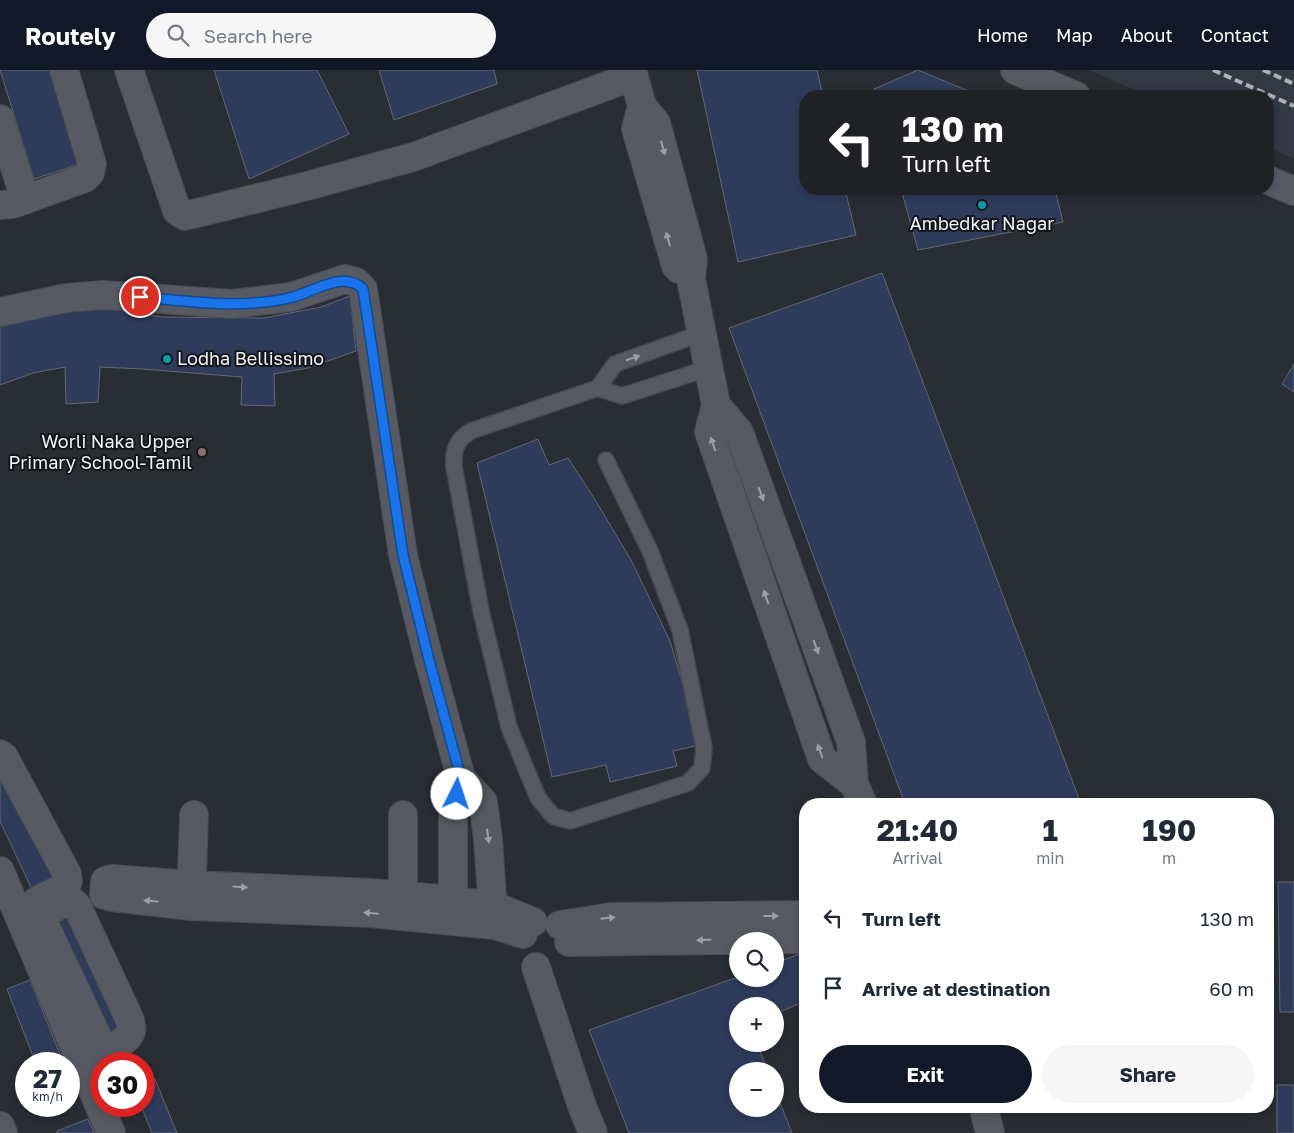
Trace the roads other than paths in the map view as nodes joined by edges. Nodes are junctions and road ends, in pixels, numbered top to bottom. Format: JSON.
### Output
{"nodes":[{"id":1,"x":64,"y":70,"type":"edge"},
{"id":2,"x":129,"y":70,"type":"edge"},
{"id":3,"x":1015,"y":70,"type":"edge"},
{"id":4,"x":633,"y":73,"type":"edge"},
{"id":5,"x":584,"y":81,"type":"edge"},
{"id":6,"x":1062,"y":90,"type":"edge"},
{"id":7,"x":0,"y":119,"type":"edge"},
{"id":8,"x":1274,"y":183,"type":"edge"},
{"id":9,"x":1294,"y":191,"type":"edge"},
{"id":10,"x":12,"y":203,"type":"edge"},
{"id":11,"x":0,"y":312,"type":"edge"},
{"id":12,"x":702,"y":333,"type":"junction"},
{"id":13,"x":709,"y":368,"type":"junction"},
{"id":14,"x":598,"y":388,"type":"junction"},
{"id":15,"x":606,"y":460,"type":"dead end"},
{"id":16,"x":0,"y":754,"type":"edge"},
{"id":17,"x":461,"y":778,"type":"junction"},
{"id":18,"x":859,"y":794,"type":"edge"},
{"id":19,"x":200,"y":815,"type":"dead end"},
{"id":20,"x":403,"y":815,"type":"dead end"},
{"id":21,"x":0,"y":870,"type":"edge"},
{"id":22,"x":403,"y":906,"type":"junction"},
{"id":23,"x":453,"y":910,"type":"junction"},
{"id":24,"x":494,"y":915,"type":"junction"},
{"id":25,"x":799,"y":915,"type":"edge"},
{"id":26,"x":27,"y":917,"type":"junction"},
{"id":27,"x":528,"y":928,"type":"junction"},
{"id":28,"x":565,"y":934,"type":"junction"},
{"id":29,"x":799,"y":939,"type":"edge"},
{"id":30,"x":536,"y":967,"type":"junction"},
{"id":31,"x":105,"y":1052,"type":"edge"},
{"id":32,"x":107,"y":1052,"type":"edge"},
{"id":33,"x":90,"y":1062,"type":"edge"},
{"id":34,"x":82,"y":1066,"type":"junction"},
{"id":35,"x":985,"y":1113,"type":"edge"},
{"id":36,"x":0,"y":1126,"type":"edge"},
{"id":37,"x":3,"y":1133,"type":"edge"},
{"id":38,"x":110,"y":1133,"type":"edge"},
{"id":39,"x":593,"y":1133,"type":"edge"},
{"id":40,"x":990,"y":1133,"type":"edge"}],
"edges":[{"from":1,"to":10,"type":"street"},
{"from":2,"to":5,"type":"street"},
{"from":3,"to":6,"type":"street"},
{"from":4,"to":5,"type":"street"},
{"from":4,"to":12,"type":"street"},
{"from":7,"to":10,"type":"street"},
{"from":8,"to":9,"type":"street"},
{"from":11,"to":17,"type":"street"},
{"from":12,"to":13,"type":"street"},
{"from":14,"to":12,"type":"lane","one_way":true},
{"from":13,"to":14,"type":"lane"},
{"from":13,"to":18,"type":"street"},
{"from":14,"to":15,"type":"lane"},
{"from":16,"to":26,"type":"street"},
{"from":17,"to":23,"type":"street"},
{"from":17,"to":24,"type":"street","one_way":true},
{"from":19,"to":22,"type":"street"},
{"from":20,"to":22,"type":"street"},
{"from":21,"to":26,"type":"street"},
{"from":22,"to":23,"type":"street"},
{"from":23,"to":24,"type":"street"},
{"from":24,"to":27,"type":"street"},
{"from":28,"to":25,"type":"street","one_way":true},
{"from":26,"to":31,"type":"street"},
{"from":26,"to":32,"type":"street"},
{"from":26,"to":34,"type":"street"},
{"from":27,"to":28,"type":"street"},
{"from":27,"to":30,"type":"street"},
{"from":29,"to":28,"type":"street","one_way":true},
{"from":28,"to":30,"type":"street"},
{"from":30,"to":39,"type":"street"},
{"from":33,"to":34,"type":"street"},
{"from":34,"to":38,"type":"street"},
{"from":35,"to":40,"type":"street"},
{"from":36,"to":37,"type":"street"}]}
